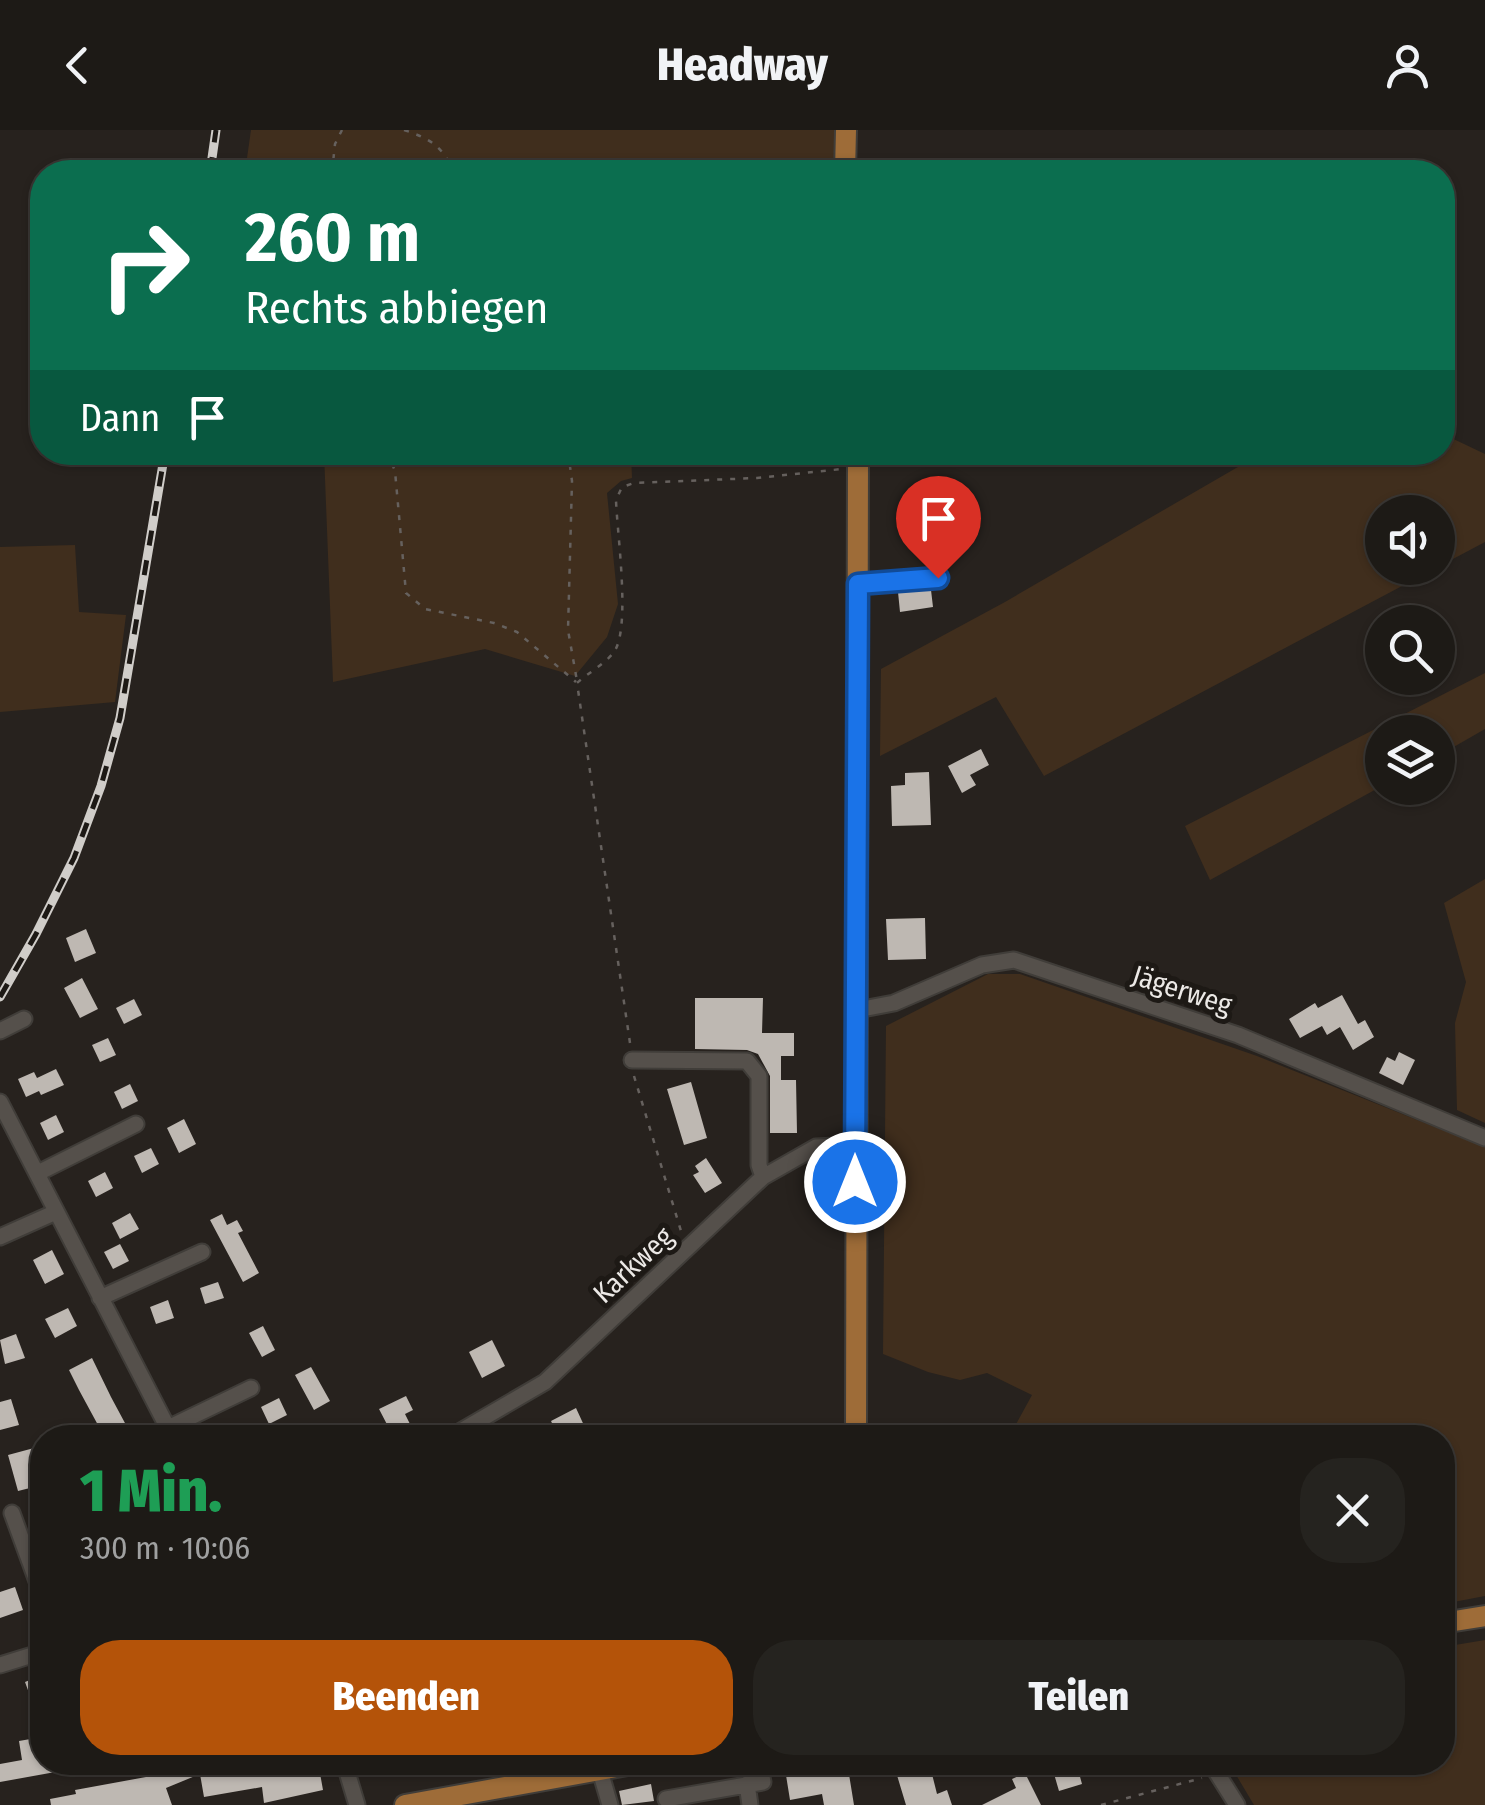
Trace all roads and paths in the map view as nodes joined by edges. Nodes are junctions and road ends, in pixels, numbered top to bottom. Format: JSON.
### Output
{"nodes":[{"id":1,"x":342,"y":130,"type":"edge"},
{"id":2,"x":404,"y":130,"type":"edge"},
{"id":3,"x":846,"y":130,"type":"edge"},
{"id":4,"x":333,"y":160,"type":"edge"},
{"id":5,"x":448,"y":160,"type":"edge"},
{"id":6,"x":845,"y":160,"type":"edge"},
{"id":7,"x":392,"y":465,"type":"edge"},
{"id":8,"x":570,"y":465,"type":"edge"},
{"id":9,"x":830,"y":465,"type":"edge"},
{"id":10,"x":858,"y":465,"type":"edge"},
{"id":11,"x":938,"y":578,"type":"dead end"},
{"id":12,"x":858,"y":584,"type":"junction"},
{"id":13,"x":577,"y":683,"type":"junction"},
{"id":14,"x":858,"y":1010,"type":"junction"},
{"id":15,"x":24,"y":1020,"type":"dead end"},
{"id":16,"x":0,"y":1031,"type":"edge"},
{"id":17,"x":632,"y":1060,"type":"junction"},
{"id":18,"x":0,"y":1102,"type":"edge"},
{"id":19,"x":136,"y":1124,"type":"dead end"},
{"id":20,"x":1485,"y":1138,"type":"edge"},
{"id":21,"x":855,"y":1145,"type":"junction"},
{"id":22,"x":38,"y":1173,"type":"junction"},
{"id":23,"x":762,"y":1177,"type":"junction"},
{"id":24,"x":56,"y":1212,"type":"junction"},
{"id":25,"x":0,"y":1237,"type":"edge"},
{"id":26,"x":687,"y":1250,"type":"junction"},
{"id":27,"x":202,"y":1252,"type":"dead end"},
{"id":28,"x":100,"y":1298,"type":"junction"},
{"id":29,"x":252,"y":1388,"type":"dead end"},
{"id":30,"x":166,"y":1425,"type":"edge"},
{"id":31,"x":185,"y":1425,"type":"edge"},
{"id":32,"x":471,"y":1425,"type":"edge"},
{"id":33,"x":856,"y":1425,"type":"edge"},
{"id":34,"x":12,"y":1514,"type":"dead end"},
{"id":35,"x":30,"y":1563,"type":"edge"},
{"id":36,"x":1485,"y":1616,"type":"edge"},
{"id":37,"x":1455,"y":1622,"type":"edge"},
{"id":38,"x":30,"y":1656,"type":"edge"},
{"id":39,"x":0,"y":1665,"type":"edge"},
{"id":40,"x":348,"y":1775,"type":"edge"},
{"id":41,"x":577,"y":1775,"type":"edge"},
{"id":42,"x":601,"y":1775,"type":"edge"},
{"id":43,"x":761,"y":1775,"type":"edge"},
{"id":44,"x":1193,"y":1775,"type":"edge"},
{"id":45,"x":1218,"y":1775,"type":"edge"},
{"id":46,"x":747,"y":1784,"type":"junction"},
{"id":47,"x":666,"y":1800,"type":"dead end"},
{"id":48,"x":357,"y":1805,"type":"edge"},
{"id":49,"x":405,"y":1805,"type":"edge"},
{"id":50,"x":610,"y":1805,"type":"edge"},
{"id":51,"x":750,"y":1805,"type":"edge"},
{"id":52,"x":1101,"y":1805,"type":"edge"},
{"id":53,"x":1237,"y":1805,"type":"edge"}],
"edges":[{"from":1,"to":4,"type":"path"},
{"from":2,"to":5,"type":"path"},
{"from":3,"to":6,"type":"main road"},
{"from":7,"to":13,"type":"path"},
{"from":8,"to":13,"type":"path"},
{"from":9,"to":13,"type":"path"},
{"from":10,"to":12,"type":"main road"},
{"from":11,"to":12,"type":"street"},
{"from":12,"to":14,"type":"main road"},
{"from":13,"to":17,"type":"path"},
{"from":14,"to":20,"type":"street","name":"Jägerweg"},
{"from":14,"to":21,"type":"main road"},
{"from":15,"to":16,"type":"street"},
{"from":17,"to":23,"type":"street"},
{"from":17,"to":26,"type":"path"},
{"from":18,"to":22,"type":"street"},
{"from":19,"to":22,"type":"street"},
{"from":21,"to":23,"type":"street","name":"Karkweg"},
{"from":21,"to":33,"type":"main road"},
{"from":22,"to":24,"type":"street"},
{"from":23,"to":26,"type":"street","name":"Karkweg"},
{"from":24,"to":25,"type":"street"},
{"from":24,"to":28,"type":"street"},
{"from":26,"to":32,"type":"street","name":"Karkweg"},
{"from":27,"to":28,"type":"street"},
{"from":28,"to":30,"type":"street"},
{"from":29,"to":31,"type":"street"},
{"from":34,"to":35,"type":"street"},
{"from":36,"to":37,"type":"main road"},
{"from":38,"to":39,"type":"street"},
{"from":40,"to":48,"type":"street"},
{"from":41,"to":49,"type":"main road"},
{"from":42,"to":50,"type":"street"},
{"from":43,"to":46,"type":"street"},
{"from":44,"to":52,"type":"path"},
{"from":45,"to":53,"type":"street"},
{"from":46,"to":47,"type":"street"},
{"from":46,"to":51,"type":"street"}]}
